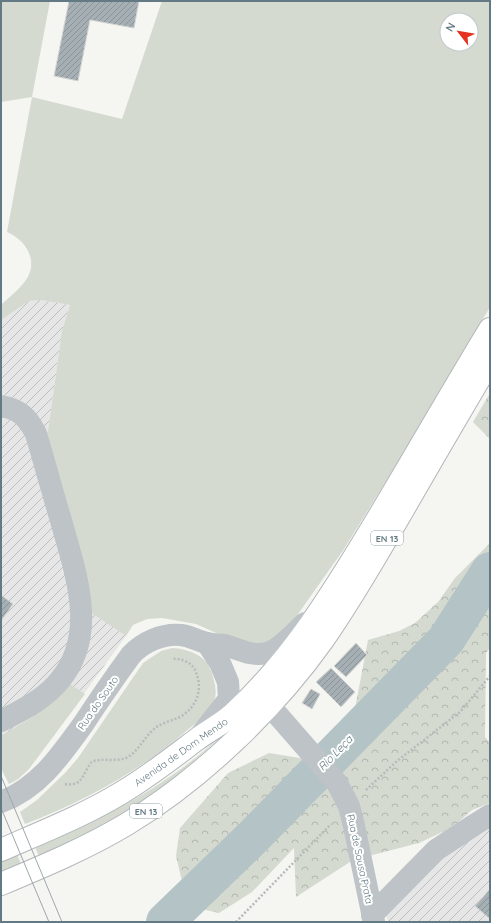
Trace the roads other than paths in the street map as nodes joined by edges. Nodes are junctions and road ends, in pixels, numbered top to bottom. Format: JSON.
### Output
{"nodes":[{"id":1,"x":490,"y":329,"type":"edge"},
{"id":2,"x":490,"y":362,"type":"edge"},
{"id":3,"x":1,"y":406,"type":"edge"},
{"id":4,"x":324,"y":606,"type":"junction"},
{"id":5,"x":207,"y":644,"type":"junction"},
{"id":6,"x":269,"y":705,"type":"junction"},
{"id":7,"x":1,"y":721,"type":"edge"},
{"id":8,"x":196,"y":739,"type":"junction"},
{"id":9,"x":1,"y":802,"type":"edge"},
{"id":10,"x":490,"y":815,"type":"edge"},
{"id":11,"x":1,"y":850,"type":"edge"},
{"id":12,"x":1,"y":884,"type":"edge"},
{"id":13,"x":373,"y":919,"type":"edge"}],
"edges":[{"from":1,"to":4,"type":"main road","number":"EN 13"},
{"from":2,"to":6,"type":"main road","number":"EN 13"},
{"from":3,"to":7,"type":"street"},
{"from":4,"to":5,"type":"street","name":"Rua do Souto"},
{"from":4,"to":8,"type":"main road","name":"Avenida de Dom Mendo","number":"EN 13"},
{"from":5,"to":8,"type":"street"},
{"from":5,"to":9,"type":"street","name":"Rua do Souto"},
{"from":6,"to":12,"type":"main road","name":"Avenida de Dom Mendo","number":"EN 13"},
{"from":6,"to":13,"type":"street","name":"Rua de Sousa Prata"},
{"from":8,"to":11,"type":"main road","name":"Avenida de Dom Mendo","number":"EN 13"},
{"from":10,"to":13,"type":"street"}]}
